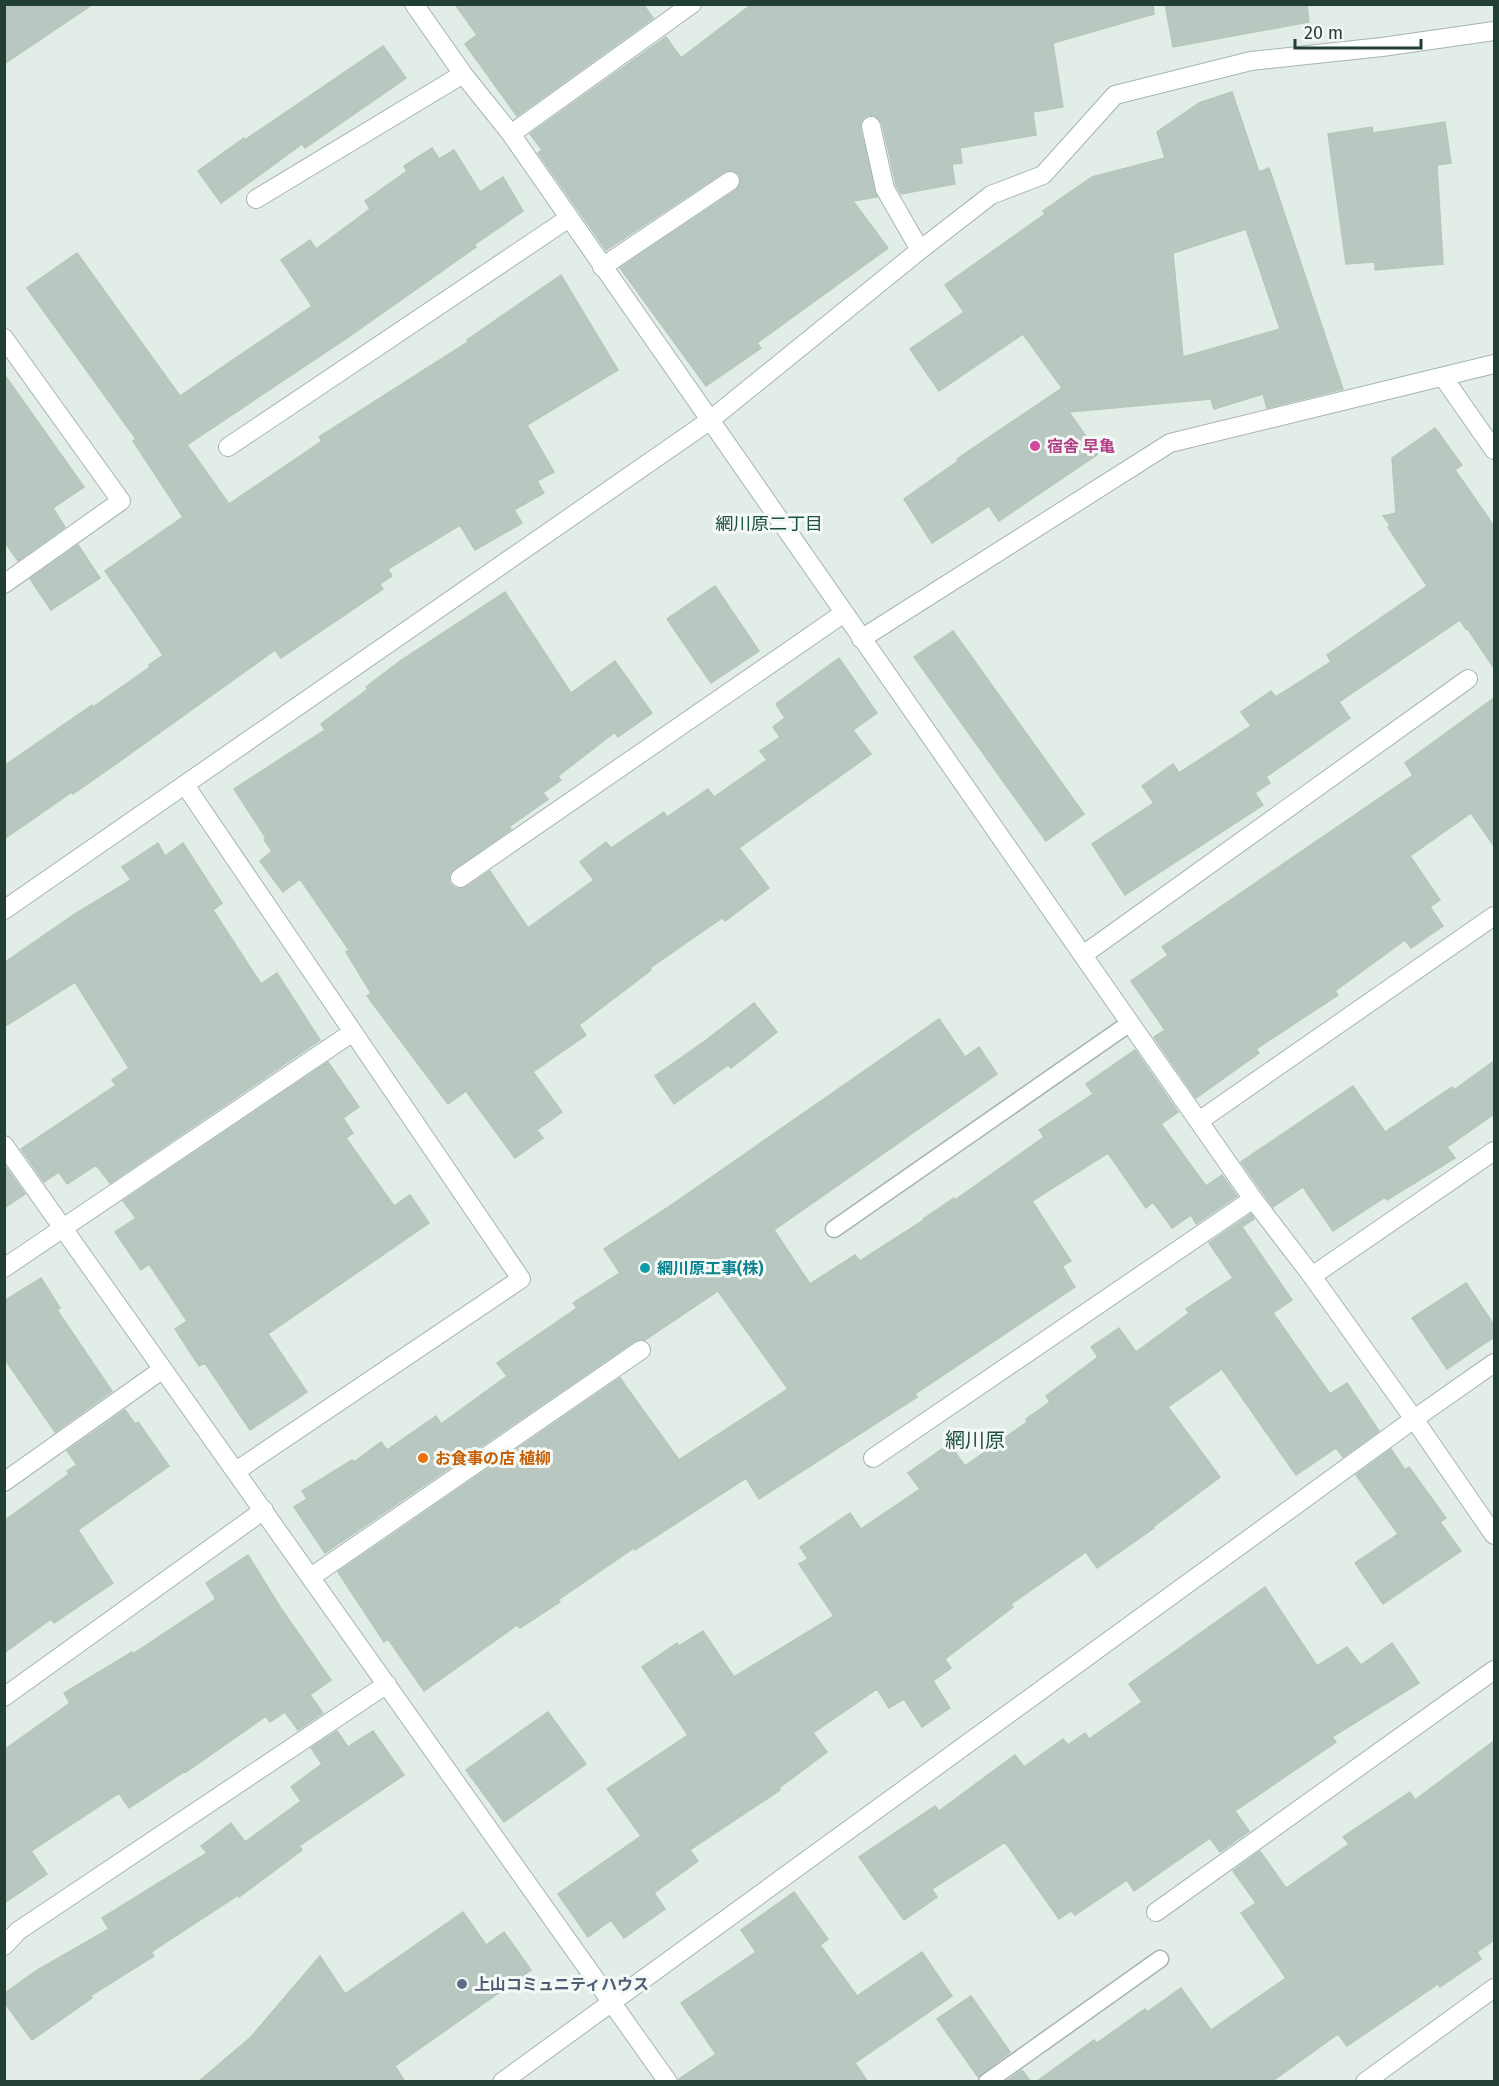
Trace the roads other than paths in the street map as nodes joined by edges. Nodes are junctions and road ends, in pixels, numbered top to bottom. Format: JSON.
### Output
{"nodes":[{"id":1,"x":414,"y":4,"type":"edge"},
{"id":2,"x":692,"y":4,"type":"edge"},
{"id":3,"x":1494,"y":31,"type":"edge"},
{"id":4,"x":462,"y":74,"type":"junction"},
{"id":5,"x":871,"y":126,"type":"dead end"},
{"id":6,"x":512,"y":134,"type":"junction"},
{"id":7,"x":730,"y":181,"type":"dead end"},
{"id":8,"x":256,"y":199,"type":"dead end"},
{"id":9,"x":569,"y":218,"type":"junction"},
{"id":10,"x":920,"y":250,"type":"junction"},
{"id":11,"x":602,"y":267,"type":"junction"},
{"id":12,"x":4,"y":338,"type":"edge"},
{"id":13,"x":1494,"y":364,"type":"edge"},
{"id":14,"x":1443,"y":377,"type":"junction"},
{"id":15,"x":709,"y":420,"type":"junction"},
{"id":16,"x":228,"y":447,"type":"dead end"},
{"id":17,"x":1494,"y":450,"type":"edge"},
{"id":18,"x":4,"y":584,"type":"edge"},
{"id":19,"x":844,"y":613,"type":"junction"},
{"id":20,"x":861,"y":639,"type":"junction"},
{"id":21,"x":1468,"y":679,"type":"dead end"},
{"id":22,"x":184,"y":785,"type":"junction"},
{"id":23,"x":460,"y":878,"type":"dead end"},
{"id":24,"x":4,"y":910,"type":"edge"},
{"id":25,"x":1494,"y":916,"type":"edge"},
{"id":26,"x":1083,"y":956,"type":"junction"},
{"id":27,"x":1130,"y":1023,"type":"junction"},
{"id":28,"x":352,"y":1032,"type":"junction"},
{"id":29,"x":1199,"y":1121,"type":"junction"},
{"id":30,"x":4,"y":1145,"type":"edge"},
{"id":31,"x":1494,"y":1151,"type":"edge"},
{"id":32,"x":1253,"y":1199,"type":"junction"},
{"id":33,"x":63,"y":1228,"type":"junction"},
{"id":34,"x":834,"y":1229,"type":"dead end"},
{"id":35,"x":4,"y":1268,"type":"edge"},
{"id":36,"x":1312,"y":1276,"type":"junction"},
{"id":37,"x":641,"y":1350,"type":"dead end"},
{"id":38,"x":1494,"y":1363,"type":"edge"},
{"id":39,"x":163,"y":1369,"type":"junction"},
{"id":40,"x":1414,"y":1419,"type":"junction"},
{"id":41,"x":873,"y":1458,"type":"dead end"},
{"id":42,"x":236,"y":1471,"type":"junction"},
{"id":43,"x":4,"y":1482,"type":"edge"},
{"id":44,"x":264,"y":1510,"type":"junction"},
{"id":45,"x":1494,"y":1535,"type":"edge"},
{"id":46,"x":311,"y":1577,"type":"junction"},
{"id":47,"x":1494,"y":1670,"type":"edge"},
{"id":48,"x":387,"y":1684,"type":"junction"},
{"id":49,"x":4,"y":1697,"type":"edge"},
{"id":50,"x":1156,"y":1912,"type":"dead end"},
{"id":51,"x":4,"y":1946,"type":"edge"},
{"id":52,"x":1160,"y":1959,"type":"dead end"},
{"id":53,"x":1494,"y":1988,"type":"edge"},
{"id":54,"x":611,"y":2001,"type":"junction"},
{"id":55,"x":502,"y":2082,"type":"edge"},
{"id":56,"x":668,"y":2082,"type":"edge"},
{"id":57,"x":987,"y":2082,"type":"edge"},
{"id":58,"x":1365,"y":2082,"type":"edge"}],
"edges":[{"from":1,"to":4,"type":"street"},
{"from":2,"to":6,"type":"street"},
{"from":3,"to":10,"type":"street"},
{"from":4,"to":6,"type":"street"},
{"from":4,"to":8,"type":"street"},
{"from":5,"to":10,"type":"street"},
{"from":6,"to":9,"type":"street"},
{"from":7,"to":11,"type":"street"},
{"from":9,"to":11,"type":"street"},
{"from":9,"to":16,"type":"street"},
{"from":10,"to":15,"type":"street"},
{"from":11,"to":15,"type":"street"},
{"from":12,"to":18,"type":"street"},
{"from":13,"to":14,"type":"street"},
{"from":14,"to":17,"type":"street"},
{"from":14,"to":20,"type":"street"},
{"from":15,"to":19,"type":"street"},
{"from":15,"to":22,"type":"street"},
{"from":19,"to":20,"type":"street"},
{"from":19,"to":23,"type":"street"},
{"from":20,"to":26,"type":"street"},
{"from":21,"to":26,"type":"street"},
{"from":22,"to":24,"type":"street"},
{"from":22,"to":28,"type":"street"},
{"from":25,"to":29,"type":"street"},
{"from":26,"to":27,"type":"street"},
{"from":27,"to":29,"type":"street"},
{"from":27,"to":34,"type":"lane"},
{"from":28,"to":33,"type":"street"},
{"from":28,"to":42,"type":"street"},
{"from":29,"to":32,"type":"street"},
{"from":30,"to":33,"type":"street"},
{"from":31,"to":36,"type":"street"},
{"from":32,"to":36,"type":"street"},
{"from":32,"to":41,"type":"street"},
{"from":33,"to":35,"type":"street"},
{"from":33,"to":39,"type":"street"},
{"from":36,"to":40,"type":"street"},
{"from":37,"to":46,"type":"street"},
{"from":38,"to":40,"type":"street"},
{"from":39,"to":42,"type":"street"},
{"from":39,"to":43,"type":"street"},
{"from":40,"to":45,"type":"street"},
{"from":40,"to":54,"type":"street"},
{"from":42,"to":44,"type":"street"},
{"from":44,"to":46,"type":"street"},
{"from":44,"to":49,"type":"street"},
{"from":46,"to":48,"type":"street"},
{"from":47,"to":50,"type":"street"},
{"from":48,"to":51,"type":"street"},
{"from":48,"to":54,"type":"street"},
{"from":52,"to":57,"type":"lane"},
{"from":53,"to":58,"type":"street"},
{"from":54,"to":55,"type":"street"},
{"from":54,"to":56,"type":"street"}]}
